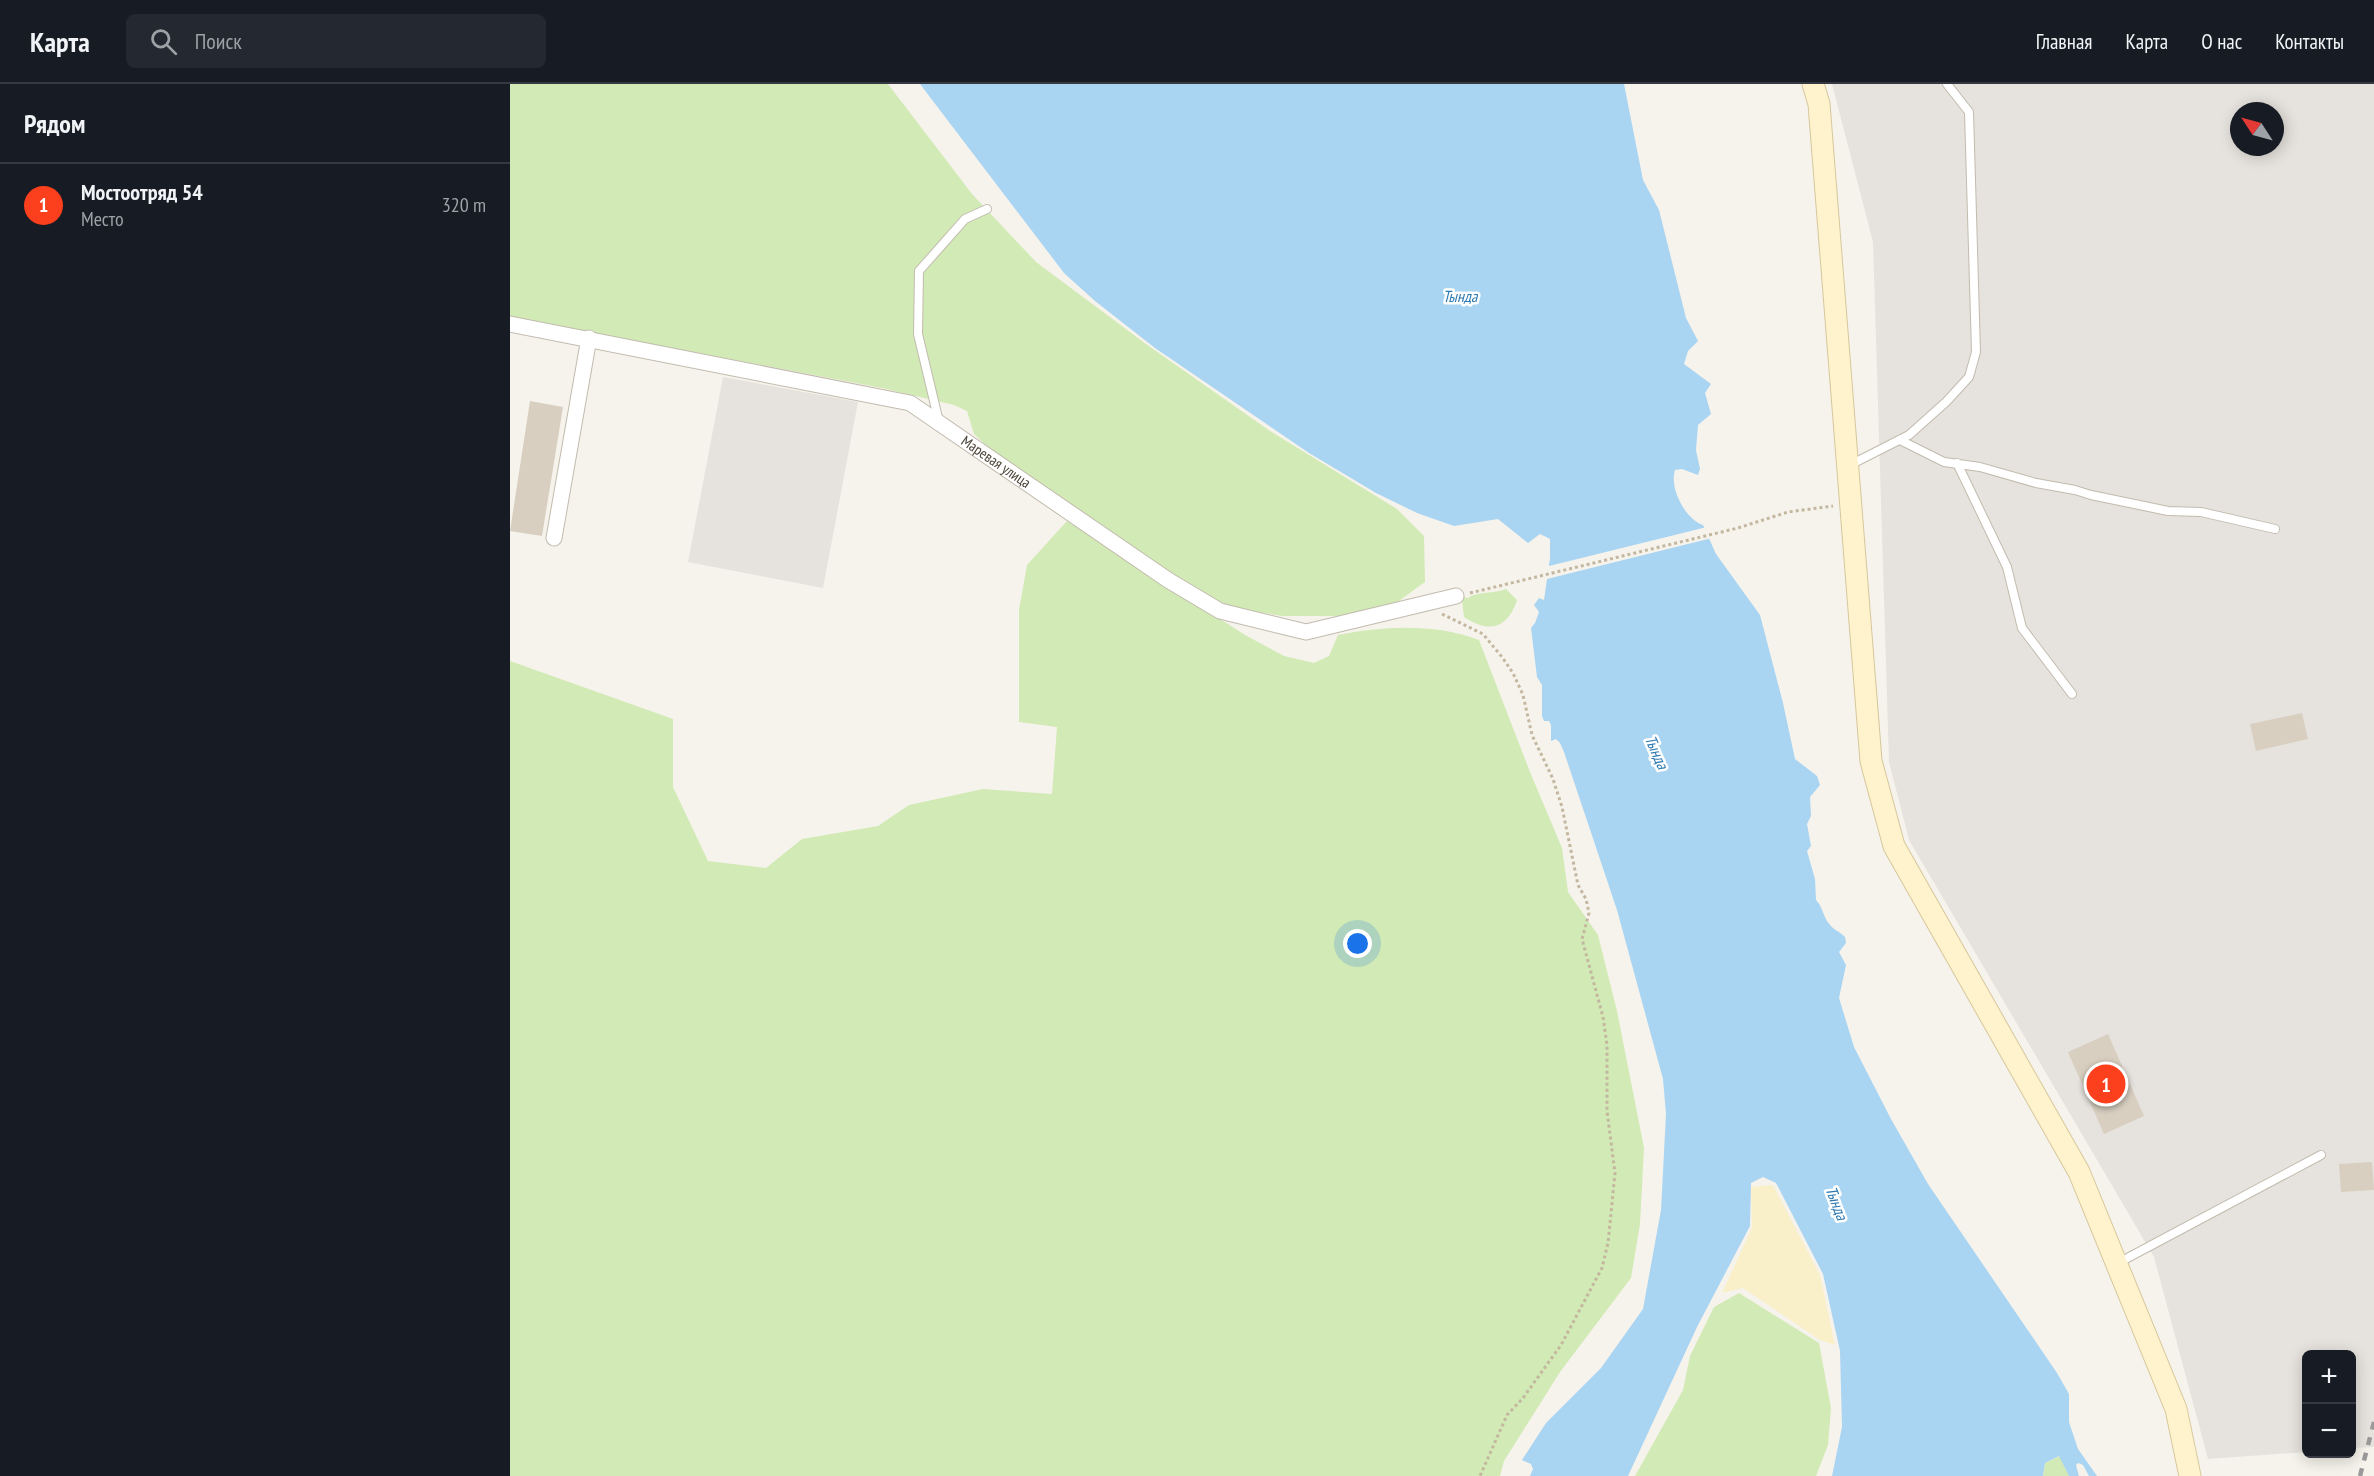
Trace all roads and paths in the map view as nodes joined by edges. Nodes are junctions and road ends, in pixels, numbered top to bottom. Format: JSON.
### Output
{"nodes":[{"id":1,"x":1813,"y":84,"type":"edge"},
{"id":2,"x":1947,"y":84,"type":"edge"},
{"id":3,"x":987,"y":209,"type":"dead end"},
{"id":4,"x":510,"y":324,"type":"edge"},
{"id":5,"x":589,"y":338,"type":"junction"},
{"id":6,"x":939,"y":423,"type":"junction"},
{"id":7,"x":1900,"y":440,"type":"junction"},
{"id":8,"x":1957,"y":463,"type":"junction"},
{"id":9,"x":1849,"y":465,"type":"junction"},
{"id":10,"x":1852,"y":504,"type":"junction"},
{"id":11,"x":2275,"y":529,"type":"dead end"},
{"id":12,"x":554,"y":538,"type":"dead end"},
{"id":13,"x":1456,"y":597,"type":"joint"},
{"id":14,"x":1425,"y":604,"type":"junction"},
{"id":15,"x":2072,"y":694,"type":"dead end"},
{"id":16,"x":2321,"y":1155,"type":"dead end"},
{"id":17,"x":2116,"y":1263,"type":"junction"},
{"id":18,"x":1480,"y":1476,"type":"edge"},
{"id":19,"x":2190,"y":1476,"type":"edge"}],
"edges":[{"from":1,"to":9,"type":"street"},
{"from":2,"to":7,"type":"lane"},
{"from":3,"to":6,"type":"lane"},
{"from":4,"to":5,"type":"street","name":"Маревая улица"},
{"from":5,"to":6,"type":"street","name":"Маревая улица"},
{"from":5,"to":12,"type":"street"},
{"from":6,"to":14,"type":"street","name":"Маревая улица"},
{"from":7,"to":8,"type":"lane"},
{"from":7,"to":9,"type":"lane"},
{"from":8,"to":11,"type":"lane"},
{"from":8,"to":15,"type":"lane"},
{"from":9,"to":10,"type":"street"},
{"from":10,"to":13,"type":"path"},
{"from":10,"to":17,"type":"street"},
{"from":13,"to":14,"type":"street","name":"Маревая улица"},
{"from":14,"to":18,"type":"path"},
{"from":16,"to":17,"type":"lane"},
{"from":17,"to":19,"type":"street"}]}
